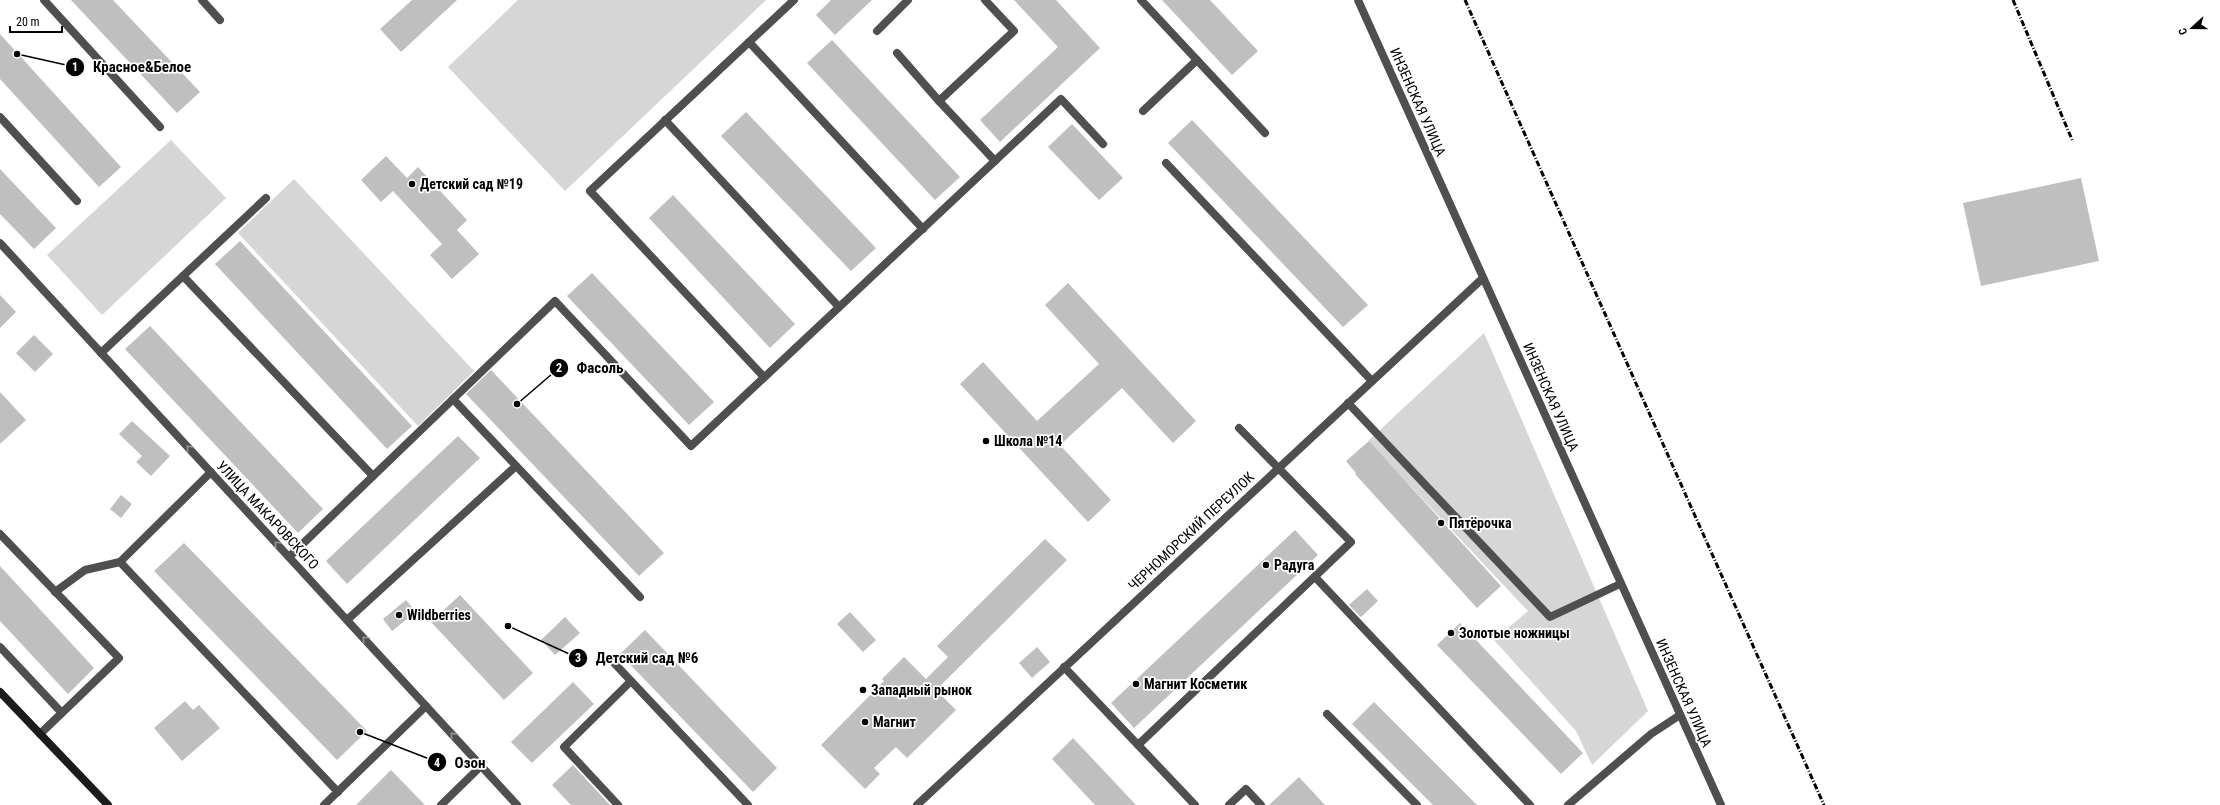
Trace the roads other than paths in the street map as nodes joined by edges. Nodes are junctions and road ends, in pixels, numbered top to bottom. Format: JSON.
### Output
{"nodes":[{"id":1,"x":44,"y":0,"type":"edge"},
{"id":2,"x":202,"y":0,"type":"edge"},
{"id":3,"x":794,"y":0,"type":"edge"},
{"id":4,"x":908,"y":0,"type":"edge"},
{"id":5,"x":985,"y":0,"type":"edge"},
{"id":6,"x":1141,"y":0,"type":"edge"},
{"id":7,"x":1358,"y":0,"type":"edge"},
{"id":8,"x":220,"y":20,"type":"dead end"},
{"id":9,"x":877,"y":31,"type":"dead end"},
{"id":10,"x":749,"y":42,"type":"junction"},
{"id":11,"x":897,"y":53,"type":"dead end"},
{"id":12,"x":1197,"y":60,"type":"junction"},
{"id":13,"x":939,"y":102,"type":"junction"},
{"id":14,"x":1142,"y":111,"type":"dead end"},
{"id":15,"x":0,"y":117,"type":"edge"},
{"id":16,"x":665,"y":120,"type":"junction"},
{"id":17,"x":160,"y":127,"type":"dead end"},
{"id":18,"x":1265,"y":133,"type":"dead end"},
{"id":19,"x":1103,"y":144,"type":"dead end"},
{"id":20,"x":995,"y":161,"type":"junction"},
{"id":21,"x":1166,"y":163,"type":"dead end"},
{"id":22,"x":266,"y":198,"type":"dead end"},
{"id":23,"x":77,"y":201,"type":"dead end"},
{"id":24,"x":923,"y":229,"type":"junction"},
{"id":25,"x":0,"y":243,"type":"edge"},
{"id":26,"x":183,"y":276,"type":"junction"},
{"id":27,"x":1483,"y":278,"type":"junction"},
{"id":28,"x":839,"y":307,"type":"junction"},
{"id":29,"x":101,"y":353,"type":"junction"},
{"id":30,"x":764,"y":377,"type":"junction"},
{"id":31,"x":1372,"y":381,"type":"junction"},
{"id":32,"x":453,"y":400,"type":"junction"},
{"id":33,"x":1348,"y":403,"type":"junction"},
{"id":34,"x":1239,"y":428,"type":"dead end"},
{"id":35,"x":516,"y":466,"type":"junction"},
{"id":36,"x":1277,"y":468,"type":"junction"},
{"id":37,"x":211,"y":472,"type":"junction"},
{"id":38,"x":373,"y":476,"type":"junction"},
{"id":39,"x":0,"y":534,"type":"edge"},
{"id":40,"x":289,"y":557,"type":"junction"},
{"id":41,"x":120,"y":562,"type":"junction"},
{"id":42,"x":1315,"y":577,"type":"junction"},
{"id":43,"x":1620,"y":584,"type":"junction"},
{"id":44,"x":55,"y":592,"type":"junction"},
{"id":45,"x":640,"y":597,"type":"dead end"},
{"id":46,"x":347,"y":620,"type":"junction"},
{"id":47,"x":0,"y":647,"type":"edge"},
{"id":48,"x":615,"y":664,"type":"dead end"},
{"id":49,"x":1064,"y":667,"type":"junction"},
{"id":50,"x":631,"y":681,"type":"junction"},
{"id":51,"x":0,"y":692,"type":"edge"},
{"id":52,"x":426,"y":706,"type":"junction"},
{"id":53,"x":61,"y":712,"type":"junction"},
{"id":54,"x":1327,"y":714,"type":"dead end"},
{"id":55,"x":1680,"y":715,"type":"junction"},
{"id":56,"x":40,"y":734,"type":"junction"},
{"id":57,"x":1138,"y":745,"type":"junction"},
{"id":58,"x":481,"y":766,"type":"junction"},
{"id":59,"x":338,"y":792,"type":"junction"},
{"id":60,"x":108,"y":805,"type":"edge"},
{"id":61,"x":324,"y":805,"type":"edge"},
{"id":62,"x":441,"y":805,"type":"edge"},
{"id":63,"x":517,"y":805,"type":"edge"},
{"id":64,"x":618,"y":805,"type":"edge"},
{"id":65,"x":748,"y":805,"type":"edge"},
{"id":66,"x":917,"y":805,"type":"edge"},
{"id":67,"x":1196,"y":805,"type":"edge"},
{"id":68,"x":1229,"y":805,"type":"edge"},
{"id":69,"x":1262,"y":805,"type":"edge"},
{"id":70,"x":1417,"y":805,"type":"edge"},
{"id":71,"x":1530,"y":805,"type":"edge"},
{"id":72,"x":1568,"y":805,"type":"edge"},
{"id":73,"x":1721,"y":805,"type":"edge"}],
"edges":[{"from":1,"to":17,"type":"street"},
{"from":2,"to":8,"type":"street"},
{"from":3,"to":10,"type":"street"},
{"from":4,"to":9,"type":"street"},
{"from":5,"to":13,"type":"street"},
{"from":6,"to":12,"type":"street"},
{"from":7,"to":27,"type":"street","name":"ИНЗЕНСКАЯ УЛИЦА"},
{"from":10,"to":16,"type":"street"},
{"from":10,"to":24,"type":"street"},
{"from":11,"to":13,"type":"street"},
{"from":12,"to":14,"type":"street"},
{"from":12,"to":18,"type":"street"},
{"from":13,"to":20,"type":"street"},
{"from":15,"to":23,"type":"street"},
{"from":16,"to":28,"type":"street"},
{"from":16,"to":30,"type":"street"},
{"from":19,"to":20,"type":"street"},
{"from":20,"to":24,"type":"street"},
{"from":21,"to":31,"type":"street"},
{"from":22,"to":26,"type":"street"},
{"from":24,"to":28,"type":"street"},
{"from":25,"to":29,"type":"street","name":"УЛИЦА МАКАРОВСКОГО"},
{"from":26,"to":29,"type":"street"},
{"from":26,"to":38,"type":"street"},
{"from":27,"to":31,"type":"street","name":"ЧЕРНОМОРСКИЙ ПЕРЕУЛОК"},
{"from":27,"to":43,"type":"street","name":"ИНЗЕНСКАЯ УЛИЦА"},
{"from":28,"to":30,"type":"street"},
{"from":37,"to":29,"type":"street","name":"УЛИЦА МАКАРОВСКОГО","one_way":true},
{"from":30,"to":32,"type":"street"},
{"from":31,"to":33,"type":"street","name":"ЧЕРНОМОРСКИЙ ПЕРЕУЛОК"},
{"from":32,"to":35,"type":"street"},
{"from":32,"to":38,"type":"street"},
{"from":33,"to":36,"type":"street","name":"ЧЕРНОМОРСКИЙ ПЕРЕУЛОК"},
{"from":33,"to":43,"type":"street"},
{"from":34,"to":36,"type":"street"},
{"from":35,"to":45,"type":"street"},
{"from":35,"to":46,"type":"street"},
{"from":36,"to":42,"type":"street"},
{"from":36,"to":49,"type":"street","name":"ЧЕРНОМОРСКИЙ ПЕРЕУЛОК"},
{"from":40,"to":37,"type":"street","name":"УЛИЦА МАКАРОВСКОГО","one_way":true},
{"from":37,"to":41,"type":"street"},
{"from":38,"to":40,"type":"street"},
{"from":39,"to":44,"type":"street"},
{"from":40,"to":46,"type":"street","name":"УЛИЦА МАКАРОВСКОГО"},
{"from":41,"to":44,"type":"street"},
{"from":41,"to":59,"type":"street"},
{"from":42,"to":57,"type":"street"},
{"from":42,"to":71,"type":"street"},
{"from":43,"to":55,"type":"street","name":"ИНЗЕНСКАЯ УЛИЦА"},
{"from":44,"to":53,"type":"street"},
{"from":52,"to":46,"type":"street","name":"УЛИЦА МАКАРОВСКОГО","one_way":true},
{"from":47,"to":53,"type":"street"},
{"from":48,"to":50,"type":"street"},
{"from":49,"to":57,"type":"street"},
{"from":49,"to":66,"type":"street","name":"ЧЕРНОМОРСКИЙ ПЕРЕУЛОК"},
{"from":50,"to":64,"type":"street"},
{"from":50,"to":65,"type":"street"},
{"from":51,"to":56,"type":"main road"},
{"from":58,"to":52,"type":"street","name":"УЛИЦА МАКАРОВСКОГО","one_way":true},
{"from":52,"to":59,"type":"street"},
{"from":53,"to":56,"type":"street"},
{"from":54,"to":70,"type":"street"},
{"from":55,"to":72,"type":"street"},
{"from":55,"to":73,"type":"street","name":"ИНЗЕНСКАЯ УЛИЦА"},
{"from":56,"to":60,"type":"main road"},
{"from":57,"to":67,"type":"street"},
{"from":58,"to":62,"type":"street"},
{"from":58,"to":63,"type":"street","name":"УЛИЦА МАКАРОВСКОГО"},
{"from":59,"to":61,"type":"street"},
{"from":68,"to":69,"type":"street"}]}
